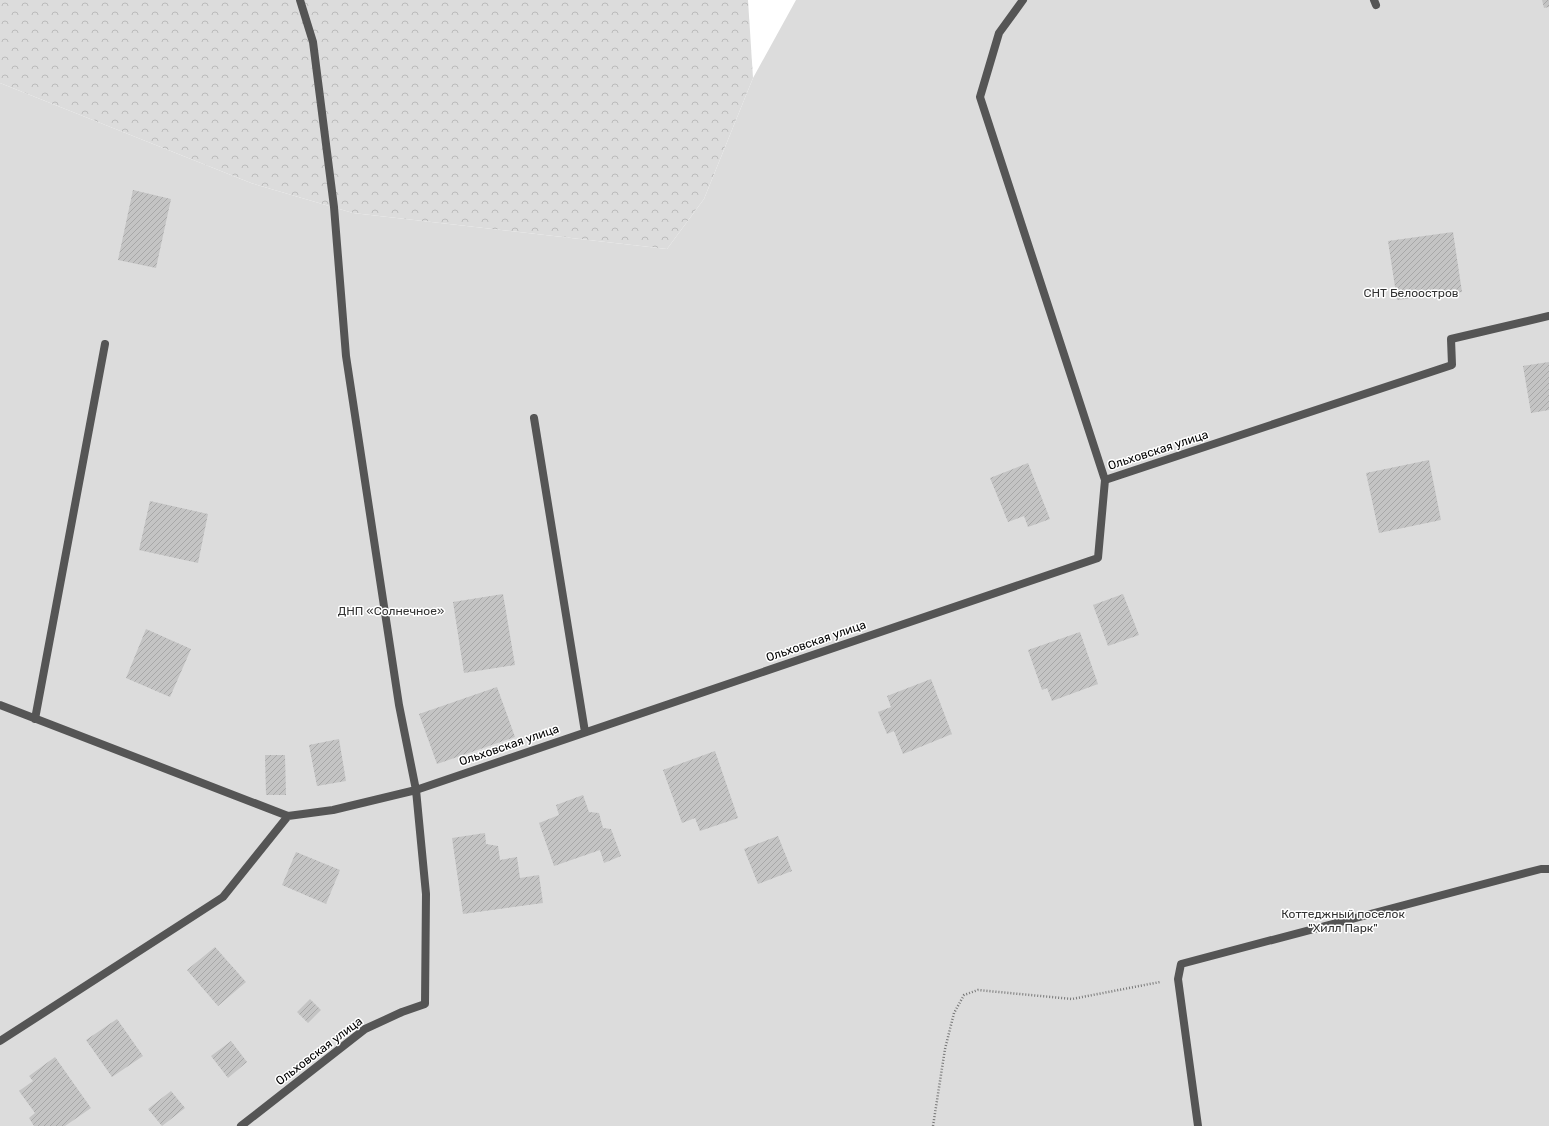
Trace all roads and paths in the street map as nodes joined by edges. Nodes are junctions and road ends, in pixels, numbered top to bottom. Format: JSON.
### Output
{"nodes":[{"id":1,"x":300,"y":0,"type":"edge"},
{"id":2,"x":1023,"y":0,"type":"edge"},
{"id":3,"x":1549,"y":316,"type":"edge"},
{"id":4,"x":105,"y":344,"type":"dead end"},
{"id":5,"x":534,"y":418,"type":"dead end"},
{"id":6,"x":1105,"y":480,"type":"junction"},
{"id":7,"x":0,"y":705,"type":"edge"},
{"id":8,"x":35,"y":718,"type":"junction"},
{"id":9,"x":585,"y":732,"type":"junction"},
{"id":10,"x":416,"y":790,"type":"junction"},
{"id":11,"x":288,"y":816,"type":"junction"},
{"id":12,"x":1549,"y":869,"type":"edge"},
{"id":13,"x":1178,"y":979,"type":"junction"},
{"id":14,"x":0,"y":1041,"type":"edge"},
{"id":15,"x":241,"y":1126,"type":"edge"},
{"id":16,"x":933,"y":1126,"type":"edge"},
{"id":17,"x":1198,"y":1126,"type":"edge"}],
"edges":[{"from":1,"to":10,"type":"street"},
{"from":2,"to":6,"type":"street"},
{"from":3,"to":6,"type":"street","name":"Ольховская улица"},
{"from":4,"to":8,"type":"street"},
{"from":5,"to":9,"type":"street"},
{"from":6,"to":9,"type":"street","name":"Ольховская улица"},
{"from":7,"to":8,"type":"street"},
{"from":8,"to":11,"type":"street"},
{"from":9,"to":10,"type":"street","name":"Ольховская улица"},
{"from":10,"to":11,"type":"street"},
{"from":10,"to":15,"type":"street","name":"Ольховская улица"},
{"from":11,"to":14,"type":"street"},
{"from":12,"to":13,"type":"street"},
{"from":13,"to":16,"type":"path"},
{"from":13,"to":17,"type":"street"}]}
